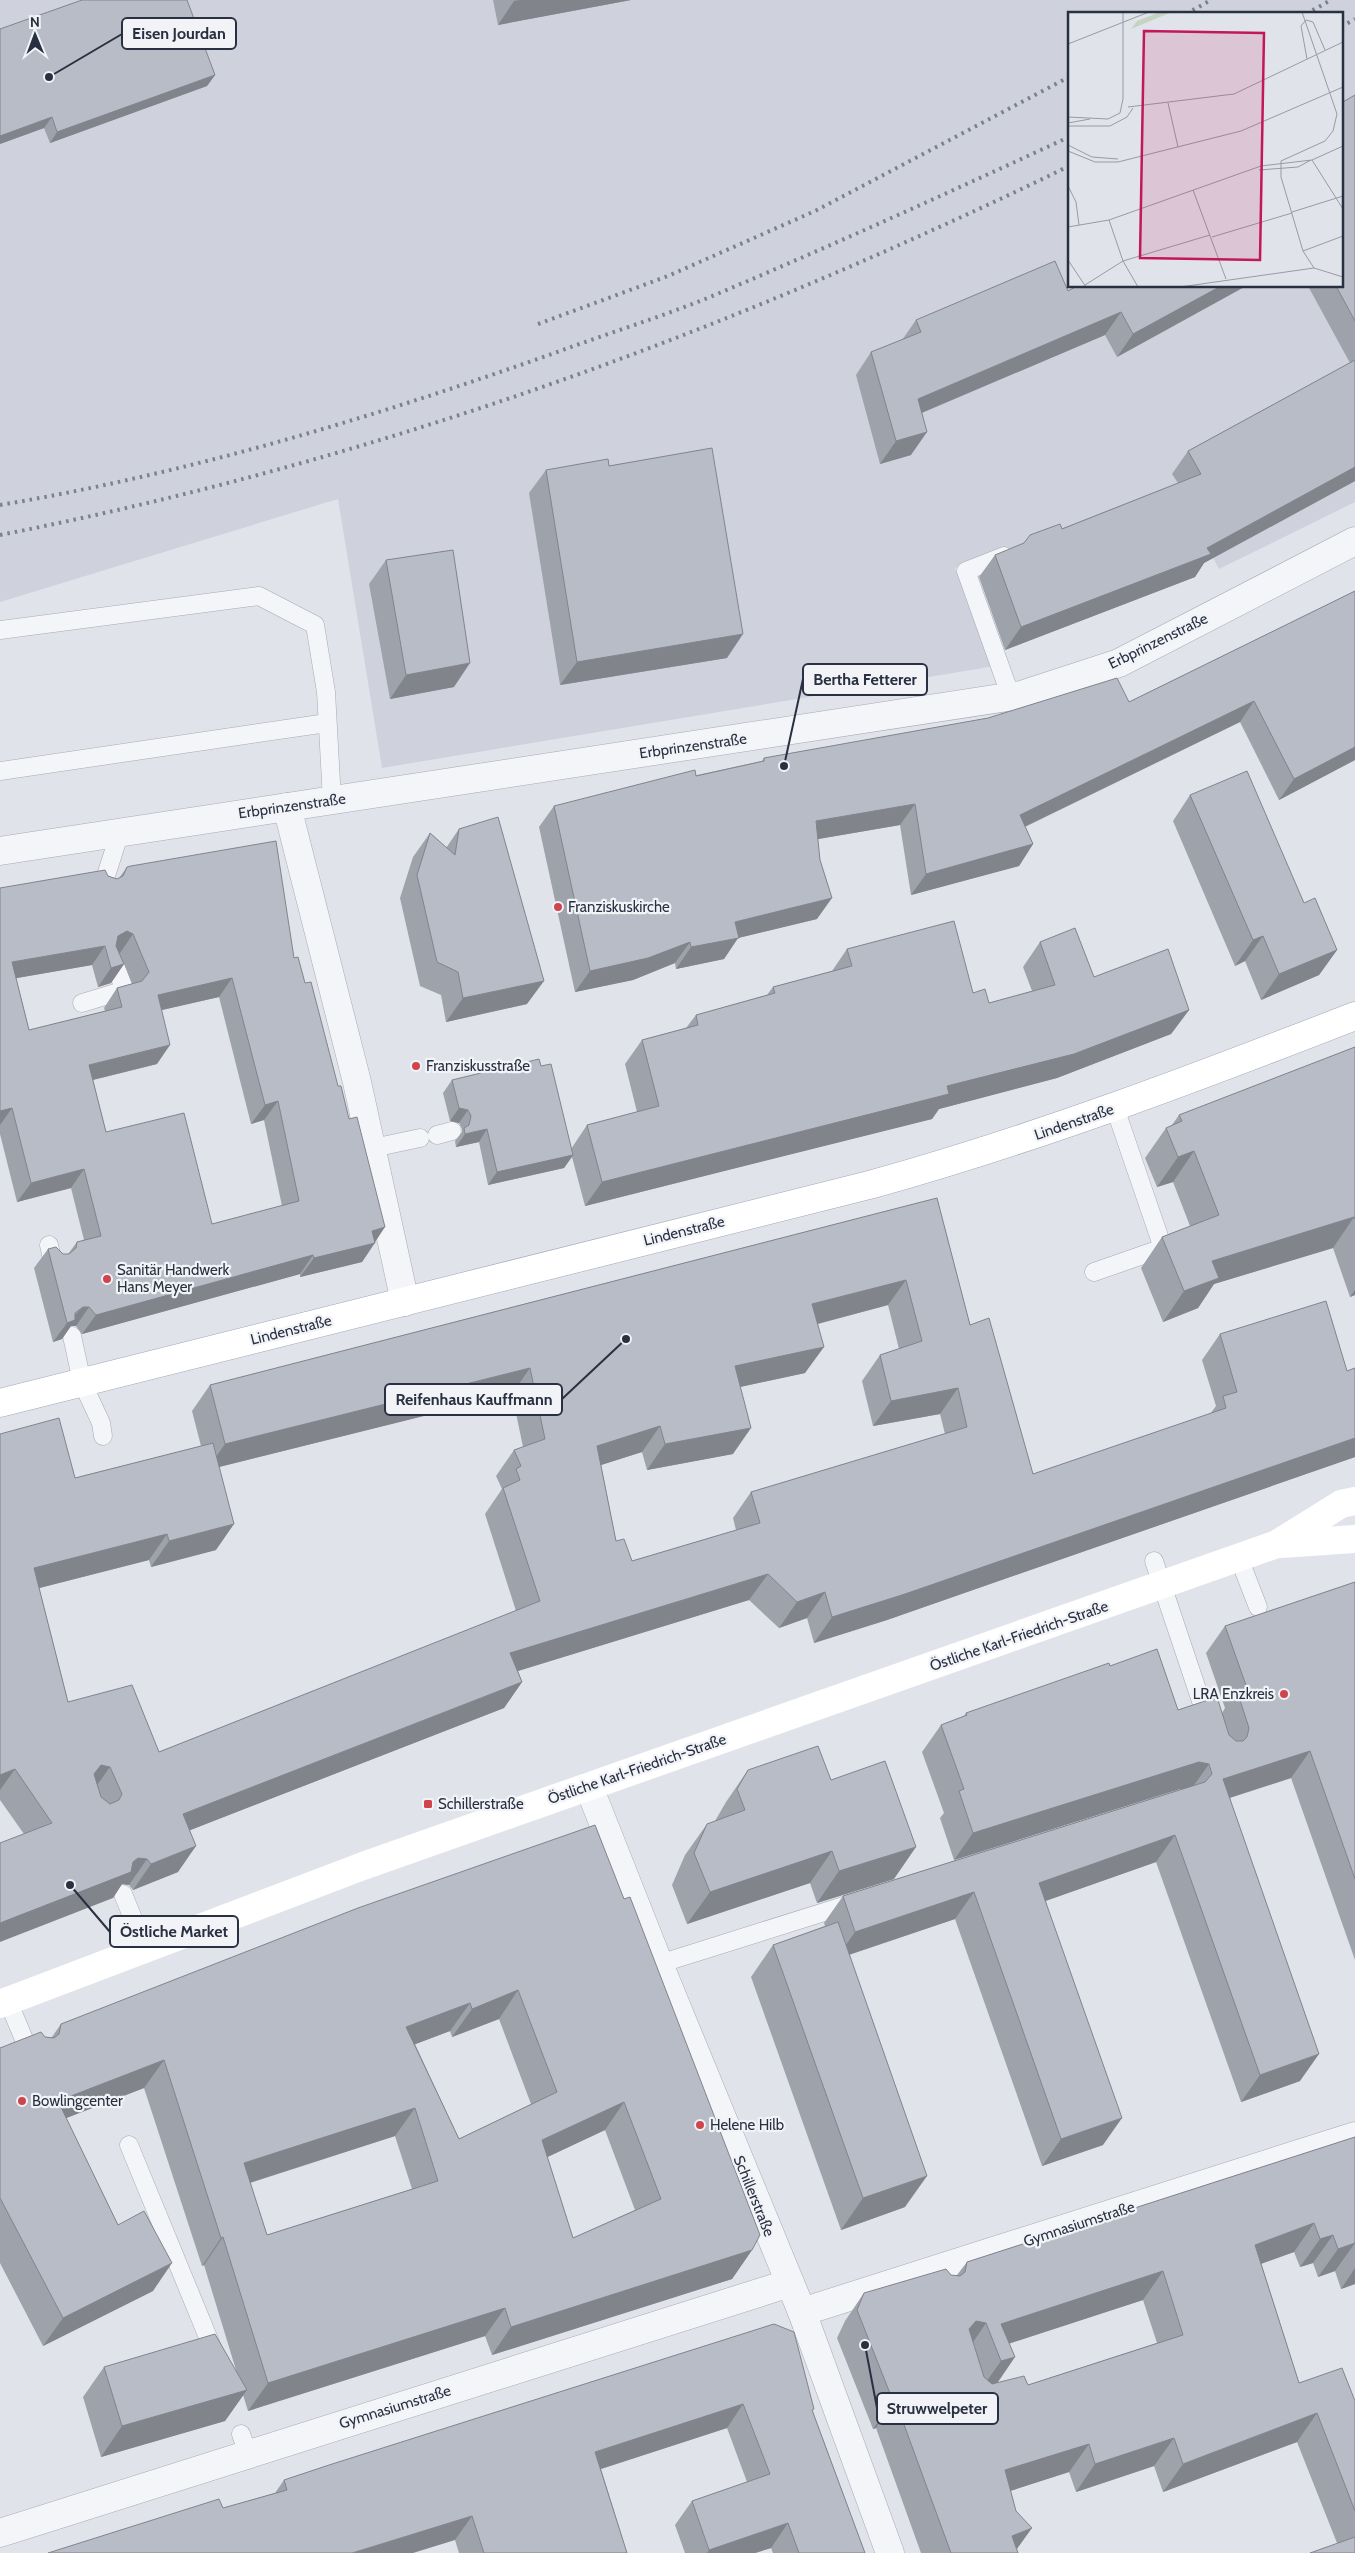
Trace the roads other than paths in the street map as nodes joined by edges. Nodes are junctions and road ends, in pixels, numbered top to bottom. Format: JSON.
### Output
{"nodes":[{"id":1,"x":1355,"y":541,"type":"edge"},
{"id":2,"x":1004,"y":556,"type":"edge"},
{"id":3,"x":0,"y":630,"type":"edge"},
{"id":4,"x":1012,"y":697,"type":"junction"},
{"id":5,"x":327,"y":723,"type":"junction"},
{"id":6,"x":0,"y":771,"type":"edge"},
{"id":7,"x":332,"y":800,"type":"junction"},
{"id":8,"x":287,"y":807,"type":"junction"},
{"id":9,"x":120,"y":832,"type":"junction"},
{"id":10,"x":0,"y":851,"type":"edge"},
{"id":11,"x":102,"y":888,"type":"edge"},
{"id":12,"x":113,"y":961,"type":"edge"},
{"id":13,"x":82,"y":1003,"type":"dead end"},
{"id":14,"x":1355,"y":1016,"type":"edge"},
{"id":15,"x":1115,"y":1108,"type":"junction"},
{"id":16,"x":437,"y":1135,"type":"dead end"},
{"id":17,"x":373,"y":1148,"type":"junction"},
{"id":18,"x":48,"y":1245,"type":"dead end"},
{"id":19,"x":53,"y":1263,"type":"edge"},
{"id":20,"x":1094,"y":1272,"type":"dead end"},
{"id":21,"x":405,"y":1302,"type":"junction"},
{"id":22,"x":72,"y":1336,"type":"edge"},
{"id":23,"x":82,"y":1382,"type":"junction"},
{"id":24,"x":0,"y":1403,"type":"edge"},
{"id":25,"x":103,"y":1436,"type":"dead end"},
{"id":26,"x":1355,"y":1501,"type":"edge"},
{"id":27,"x":1355,"y":1539,"type":"edge"},
{"id":28,"x":1277,"y":1544,"type":"junction"},
{"id":29,"x":1239,"y":1558,"type":"junction"},
{"id":30,"x":1157,"y":1573,"type":"junction"},
{"id":31,"x":1258,"y":1607,"type":"dead end"},
{"id":32,"x":1214,"y":1740,"type":"edge"},
{"id":33,"x":589,"y":1787,"type":"junction"},
{"id":34,"x":122,"y":1894,"type":"edge"},
{"id":35,"x":874,"y":1897,"type":"edge"},
{"id":36,"x":145,"y":1948,"type":"junction"},
{"id":37,"x":659,"y":1964,"type":"junction"},
{"id":38,"x":4,"y":2002,"type":"edge"},
{"id":39,"x":31,"y":2056,"type":"edge"},
{"id":40,"x":1355,"y":2136,"type":"edge"},
{"id":41,"x":129,"y":2144,"type":"dead end"},
{"id":42,"x":790,"y":2283,"type":"junction"},
{"id":43,"x":802,"y":2312,"type":"junction"},
{"id":44,"x":212,"y":2347,"type":"edge"},
{"id":45,"x":0,"y":2533,"type":"edge"},
{"id":46,"x":890,"y":2553,"type":"edge"}],
"edges":[{"from":1,"to":4,"type":"street","name":"Erbprinzenstraße"},
{"from":2,"to":4,"type":"lane"},
{"from":3,"to":5,"type":"lane"},
{"from":4,"to":7,"type":"street","name":"Erbprinzenstraße"},
{"from":5,"to":6,"type":"lane"},
{"from":5,"to":7,"type":"lane"},
{"from":7,"to":8,"type":"street","name":"Erbprinzenstraße"},
{"from":8,"to":9,"type":"street","name":"Erbprinzenstraße"},
{"from":8,"to":17,"type":"street"},
{"from":9,"to":10,"type":"street","name":"Erbprinzenstraße"},
{"from":9,"to":11,"type":"lane"},
{"from":12,"to":13,"type":"lane"},
{"from":14,"to":15,"type":"main road","name":"Lindenstraße"},
{"from":15,"to":20,"type":"lane"},
{"from":15,"to":21,"type":"main road","name":"Lindenstraße"},
{"from":16,"to":17,"type":"lane"},
{"from":17,"to":21,"type":"street"},
{"from":18,"to":19,"type":"lane"},
{"from":21,"to":23,"type":"main road","name":"Lindenstraße"},
{"from":22,"to":23,"type":"lane"},
{"from":23,"to":24,"type":"main road","name":"Lindenstraße"},
{"from":23,"to":25,"type":"lane"},
{"from":26,"to":28,"type":"main road","name":"Östliche Karl-Friedrich-Straße"},
{"from":27,"to":28,"type":"main road","name":"Östliche Karl-Friedrich-Straße"},
{"from":28,"to":29,"type":"main road","name":"Östliche Karl-Friedrich-Straße"},
{"from":29,"to":30,"type":"main road","name":"Östliche Karl-Friedrich-Straße"},
{"from":29,"to":31,"type":"lane"},
{"from":30,"to":32,"type":"lane"},
{"from":30,"to":33,"type":"main road","name":"Östliche Karl-Friedrich-Straße"},
{"from":33,"to":36,"type":"main road","name":"Östliche Karl-Friedrich-Straße"},
{"from":33,"to":37,"type":"street","name":"Schillerstraße"},
{"from":34,"to":36,"type":"lane"},
{"from":35,"to":37,"type":"lane"},
{"from":36,"to":38,"type":"main road","name":"Östliche Karl-Friedrich-Straße"},
{"from":37,"to":42,"type":"street","name":"Schillerstraße"},
{"from":38,"to":39,"type":"lane"},
{"from":40,"to":43,"type":"street","name":"Gymnasiumstraße"},
{"from":41,"to":44,"type":"lane"},
{"from":42,"to":43,"type":"street","name":"Schillerstraße"},
{"from":42,"to":45,"type":"street","name":"Gymnasiumstraße"},
{"from":43,"to":46,"type":"street","name":"Schillerstraße"}]}
